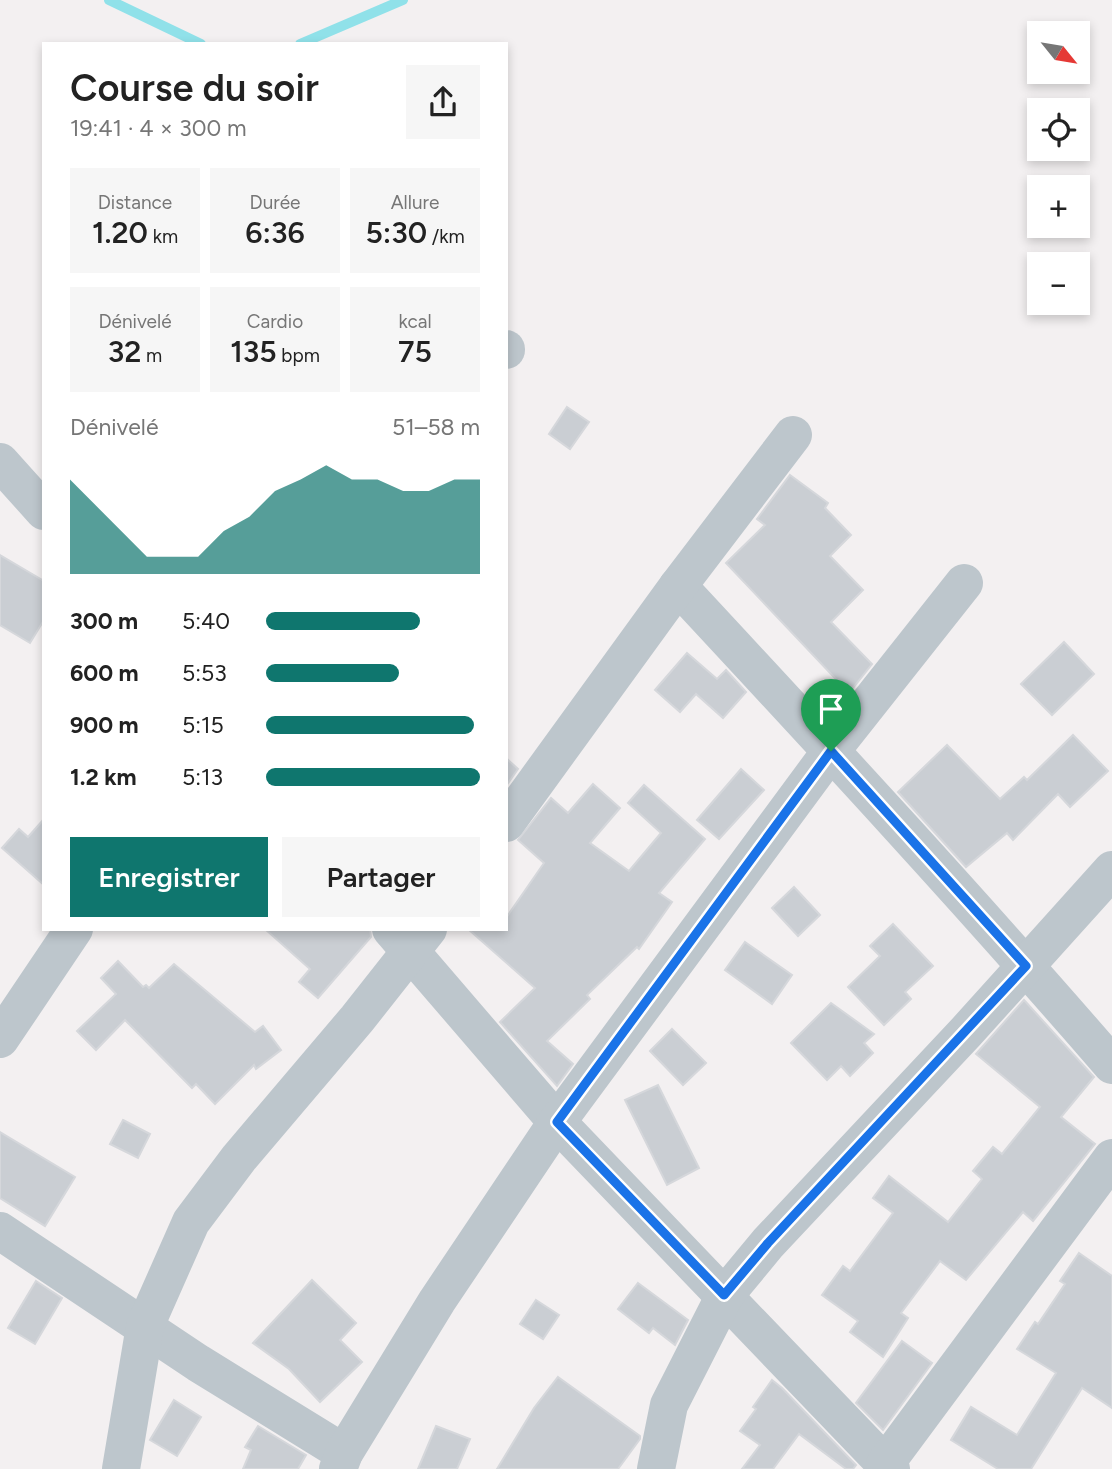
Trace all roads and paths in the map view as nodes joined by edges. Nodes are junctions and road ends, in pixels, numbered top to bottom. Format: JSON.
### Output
{"nodes":[{"id":1,"x":793,"y":436,"type":"dead end"},
{"id":2,"x":0,"y":462,"type":"edge"},
{"id":3,"x":42,"y":509,"type":"edge"},
{"id":4,"x":964,"y":583,"type":"dead end"},
{"id":5,"x":678,"y":586,"type":"junction"},
{"id":6,"x":831,"y":751,"type":"junction"},
{"id":7,"x":508,"y":820,"type":"edge"},
{"id":8,"x":1112,"y":870,"type":"edge"},
{"id":9,"x":74,"y":931,"type":"edge"},
{"id":10,"x":410,"y":937,"type":"edge"},
{"id":11,"x":1026,"y":966,"type":"junction"},
{"id":12,"x":0,"y":1039,"type":"edge"},
{"id":13,"x":1112,"y":1065,"type":"edge"},
{"id":14,"x":557,"y":1122,"type":"junction"},
{"id":15,"x":1112,"y":1158,"type":"edge"},
{"id":16,"x":0,"y":1231,"type":"edge"},
{"id":17,"x":724,"y":1295,"type":"junction"},
{"id":18,"x":145,"y":1326,"type":"junction"},
{"id":19,"x":341,"y":1461,"type":"edge"},
{"id":20,"x":888,"y":1467,"type":"edge"},
{"id":21,"x":121,"y":1469,"type":"edge"},
{"id":22,"x":656,"y":1469,"type":"edge"}],
"edges":[{"from":1,"to":5,"type":"street"},
{"from":2,"to":3,"type":"street"},
{"from":4,"to":6,"type":"street"},
{"from":5,"to":6,"type":"street"},
{"from":5,"to":7,"type":"street"},
{"from":6,"to":11,"type":"street"},
{"from":6,"to":14,"type":"street"},
{"from":8,"to":11,"type":"street"},
{"from":9,"to":12,"type":"street"},
{"from":10,"to":14,"type":"street"},
{"from":10,"to":18,"type":"street"},
{"from":11,"to":13,"type":"street"},
{"from":11,"to":17,"type":"street"},
{"from":14,"to":17,"type":"street"},
{"from":14,"to":19,"type":"street"},
{"from":15,"to":20,"type":"street"},
{"from":16,"to":18,"type":"street"},
{"from":17,"to":20,"type":"street"},
{"from":17,"to":22,"type":"street"},
{"from":18,"to":19,"type":"street"},
{"from":18,"to":21,"type":"street"}]}
